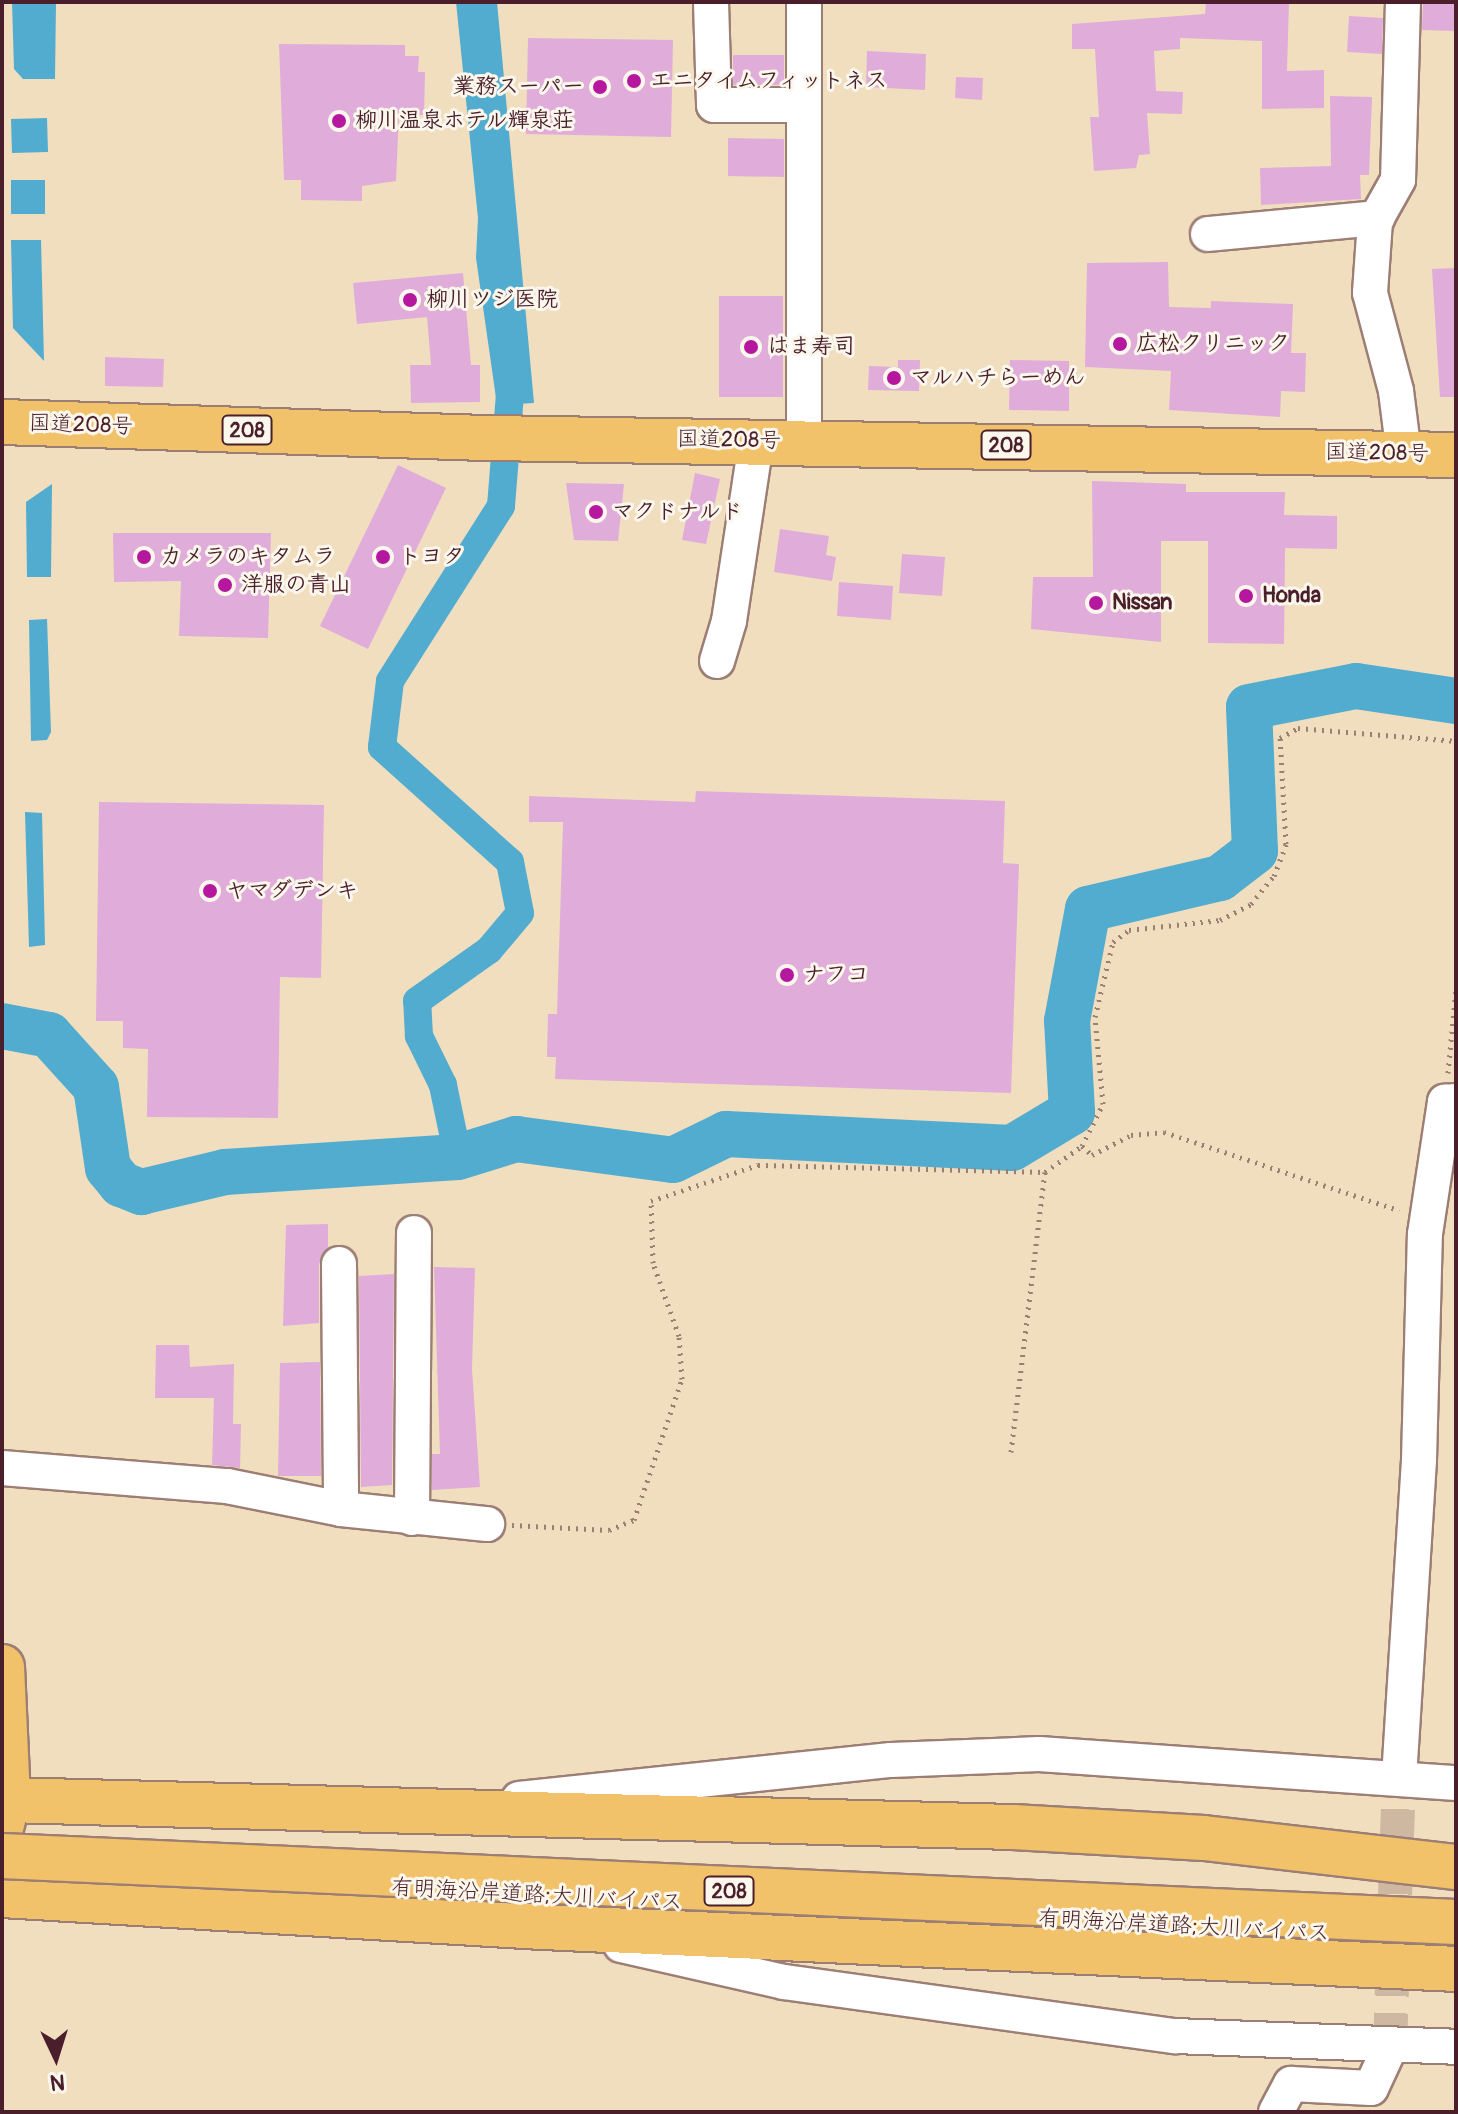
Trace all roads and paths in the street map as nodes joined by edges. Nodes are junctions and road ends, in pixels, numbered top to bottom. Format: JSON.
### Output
{"nodes":[{"id":1,"x":711,"y":2,"type":"edge"},
{"id":2,"x":804,"y":2,"type":"edge"},
{"id":3,"x":1403,"y":2,"type":"edge"},
{"id":4,"x":804,"y":105,"type":"junction"},
{"id":5,"x":1377,"y":218,"type":"junction"},
{"id":6,"x":1208,"y":234,"type":"dead end"},
{"id":7,"x":2,"y":422,"type":"edge"},
{"id":8,"x":804,"y":441,"type":"junction"},
{"id":9,"x":756,"y":442,"type":"junction"},
{"id":10,"x":1404,"y":454,"type":"junction"},
{"id":11,"x":1456,"y":455,"type":"edge"},
{"id":12,"x":717,"y":661,"type":"dead end"},
{"id":13,"x":1456,"y":741,"type":"edge"},
{"id":14,"x":1456,"y":988,"type":"edge"},
{"id":15,"x":1450,"y":1102,"type":"edge"},
{"id":16,"x":1082,"y":1146,"type":"junction"},
{"id":17,"x":1045,"y":1172,"type":"junction"},
{"id":18,"x":1427,"y":1218,"type":"junction"},
{"id":19,"x":414,"y":1233,"type":"dead end"},
{"id":20,"x":339,"y":1264,"type":"dead end"},
{"id":21,"x":1011,"y":1452,"type":"dead end"},
{"id":22,"x":2,"y":1468,"type":"edge"},
{"id":23,"x":341,"y":1509,"type":"junction"},
{"id":24,"x":412,"y":1518,"type":"junction"},
{"id":25,"x":487,"y":1524,"type":"joint"},
{"id":26,"x":2,"y":1667,"type":"edge"},
{"id":27,"x":1399,"y":1778,"type":"junction"},
{"id":28,"x":1456,"y":1783,"type":"edge"},
{"id":29,"x":447,"y":1809,"type":"junction"},
{"id":30,"x":5,"y":1812,"type":"edge"},
{"id":31,"x":2,"y":1856,"type":"edge"},
{"id":32,"x":1456,"y":1867,"type":"edge"},
{"id":33,"x":2,"y":1870,"type":"edge"},
{"id":34,"x":2,"y":1895,"type":"edge"},
{"id":35,"x":1456,"y":1922,"type":"edge"},
{"id":36,"x":543,"y":1927,"type":"junction"},
{"id":37,"x":1456,"y":1938,"type":"edge"},
{"id":38,"x":1456,"y":1969,"type":"edge"},
{"id":39,"x":1390,"y":2047,"type":"junction"},
{"id":40,"x":1456,"y":2047,"type":"edge"},
{"id":41,"x":1276,"y":2112,"type":"edge"}],
"edges":[{"from":1,"to":4,"type":"street"},
{"from":2,"to":4,"type":"street"},
{"from":3,"to":5,"type":"street"},
{"from":4,"to":8,"type":"street"},
{"from":5,"to":6,"type":"street"},
{"from":5,"to":10,"type":"street"},
{"from":7,"to":9,"type":"highway","name":"国道208号","number":"208"},
{"from":8,"to":9,"type":"highway","name":"国道208号","number":"208"},
{"from":8,"to":10,"type":"highway","name":"国道208号","number":"208"},
{"from":9,"to":12,"type":"street"},
{"from":10,"to":11,"type":"highway","name":"国道208号","number":"208"},
{"from":13,"to":16,"type":"path"},
{"from":14,"to":15,"type":"path"},
{"from":15,"to":18,"type":"street"},
{"from":16,"to":17,"type":"path"},
{"from":16,"to":18,"type":"path"},
{"from":17,"to":21,"type":"path"},
{"from":17,"to":25,"type":"path"},
{"from":18,"to":27,"type":"street"},
{"from":19,"to":24,"type":"street"},
{"from":20,"to":23,"type":"street"},
{"from":22,"to":23,"type":"street"},
{"from":23,"to":24,"type":"street"},
{"from":24,"to":25,"type":"street"},
{"from":26,"to":30,"type":"highway"},
{"from":27,"to":28,"type":"street"},
{"from":27,"to":29,"type":"street"},
{"from":29,"to":30,"type":"highway"},
{"from":29,"to":32,"type":"highway"},
{"from":31,"to":35,"type":"highway","name":"有明海沿岸道路;大川バイパス","number":"208","bridge":true},
{"from":33,"to":37,"type":"highway","name":"有明海沿岸道路;大川バイパス","number":"208"},
{"from":34,"to":36,"type":"highway"},
{"from":36,"to":38,"type":"highway"},
{"from":36,"to":39,"type":"street"},
{"from":39,"to":40,"type":"street"},
{"from":39,"to":41,"type":"street"}]}
